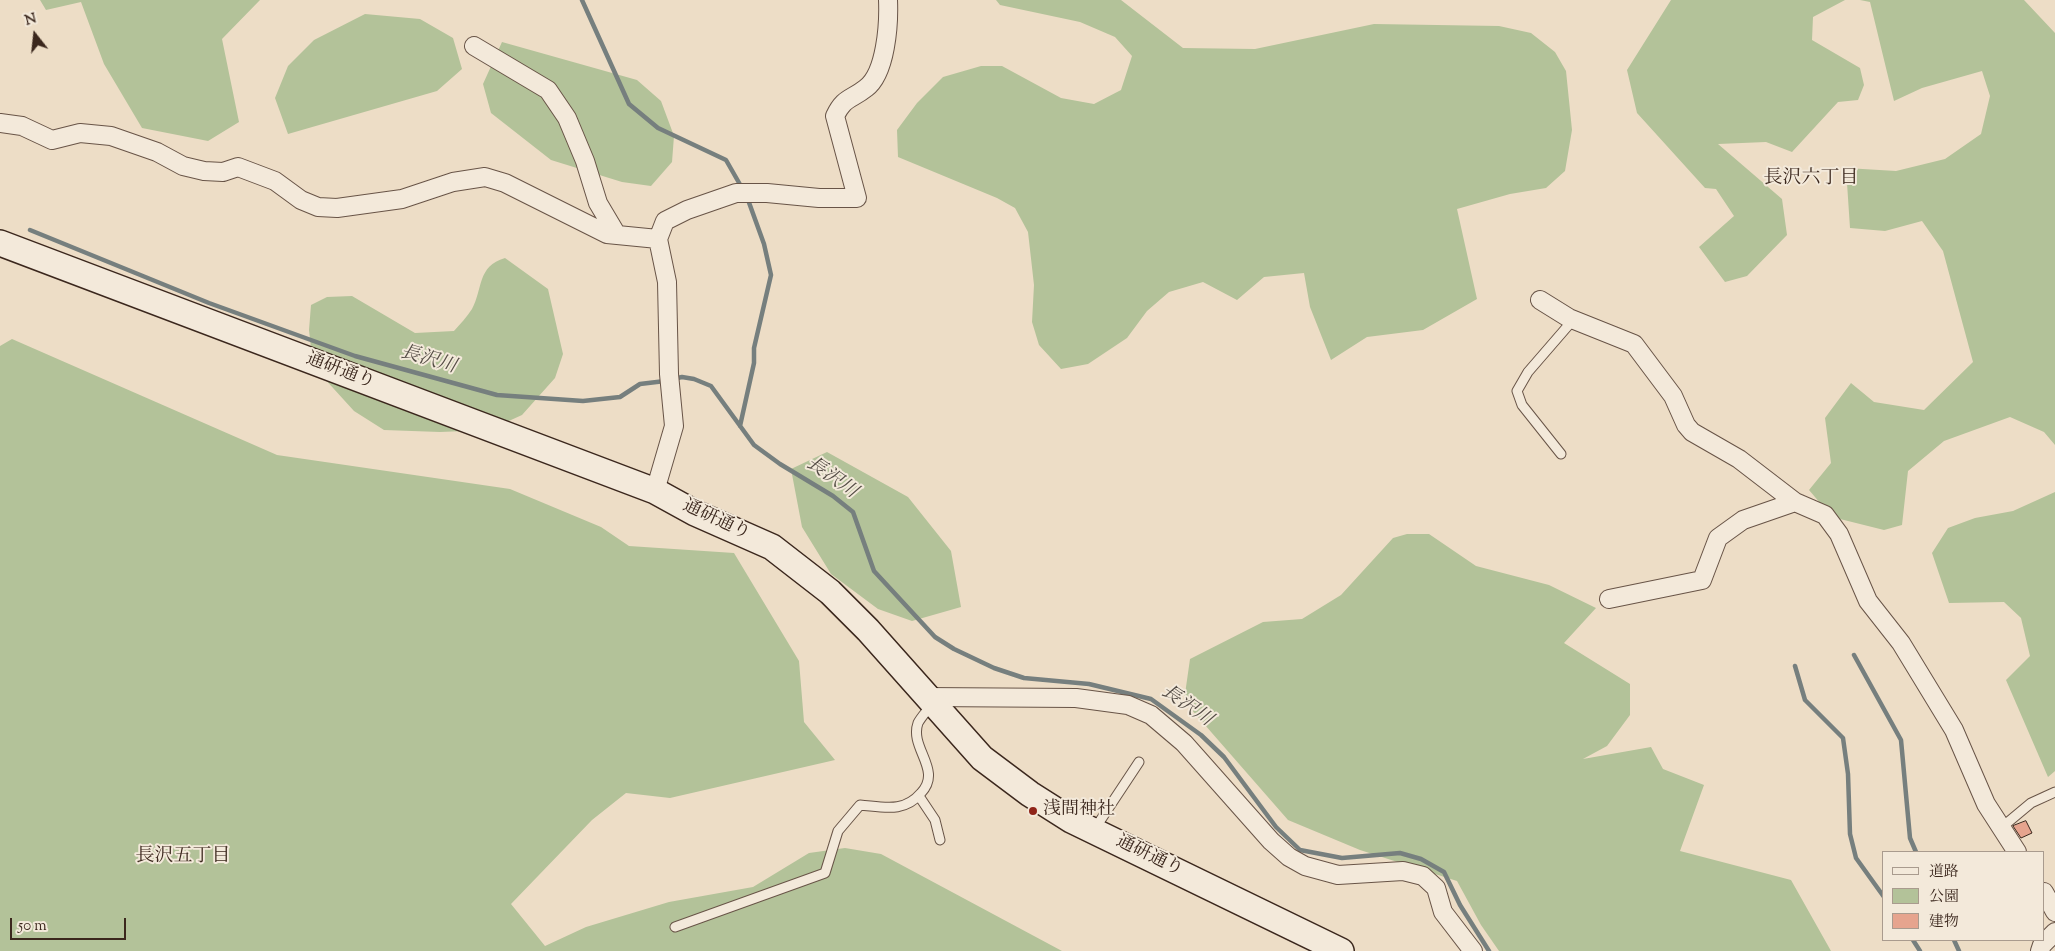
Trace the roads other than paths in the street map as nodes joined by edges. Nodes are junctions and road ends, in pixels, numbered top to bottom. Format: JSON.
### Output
{"nodes":[{"id":1,"x":888,"y":0,"type":"edge"},
{"id":2,"x":474,"y":46,"type":"dead end"},
{"id":3,"x":0,"y":123,"type":"edge"},
{"id":4,"x":617,"y":234,"type":"junction"},
{"id":5,"x":658,"y":239,"type":"junction"},
{"id":6,"x":0,"y":243,"type":"edge"},
{"id":7,"x":1540,"y":300,"type":"dead end"},
{"id":8,"x":1573,"y":320,"type":"junction"},
{"id":9,"x":1561,"y":454,"type":"dead end"},
{"id":10,"x":655,"y":491,"type":"junction"},
{"id":11,"x":1795,"y":502,"type":"junction"},
{"id":12,"x":1609,"y":599,"type":"dead end"},
{"id":13,"x":929,"y":700,"type":"junction"},
{"id":14,"x":1139,"y":762,"type":"dead end"},
{"id":15,"x":2055,"y":792,"type":"edge"},
{"id":16,"x":919,"y":796,"type":"junction"},
{"id":17,"x":2001,"y":828,"type":"junction"},
{"id":18,"x":1094,"y":830,"type":"junction"},
{"id":19,"x":940,"y":840,"type":"dead end"},
{"id":20,"x":2016,"y":851,"type":"edge"},
{"id":21,"x":2045,"y":894,"type":"edge"},
{"id":22,"x":2055,"y":912,"type":"edge"},
{"id":23,"x":675,"y":927,"type":"dead end"},
{"id":24,"x":1341,"y":951,"type":"edge"},
{"id":25,"x":1473,"y":951,"type":"edge"}],
"edges":[{"from":1,"to":5,"type":"street"},
{"from":2,"to":4,"type":"street"},
{"from":3,"to":4,"type":"street"},
{"from":4,"to":5,"type":"street"},
{"from":5,"to":10,"type":"street"},
{"from":6,"to":10,"type":"street","name":"通研通り"},
{"from":7,"to":8,"type":"street"},
{"from":8,"to":9,"type":"lane"},
{"from":8,"to":11,"type":"street"},
{"from":10,"to":13,"type":"street","name":"通研通り"},
{"from":11,"to":12,"type":"street"},
{"from":11,"to":17,"type":"street"},
{"from":13,"to":16,"type":"lane"},
{"from":13,"to":18,"type":"street","name":"通研通り"},
{"from":13,"to":25,"type":"street"},
{"from":14,"to":18,"type":"lane"},
{"from":15,"to":17,"type":"lane"},
{"from":16,"to":19,"type":"lane"},
{"from":16,"to":23,"type":"lane"},
{"from":17,"to":20,"type":"street"},
{"from":18,"to":24,"type":"street","name":"通研通り"},
{"from":21,"to":22,"type":"street"}]}
